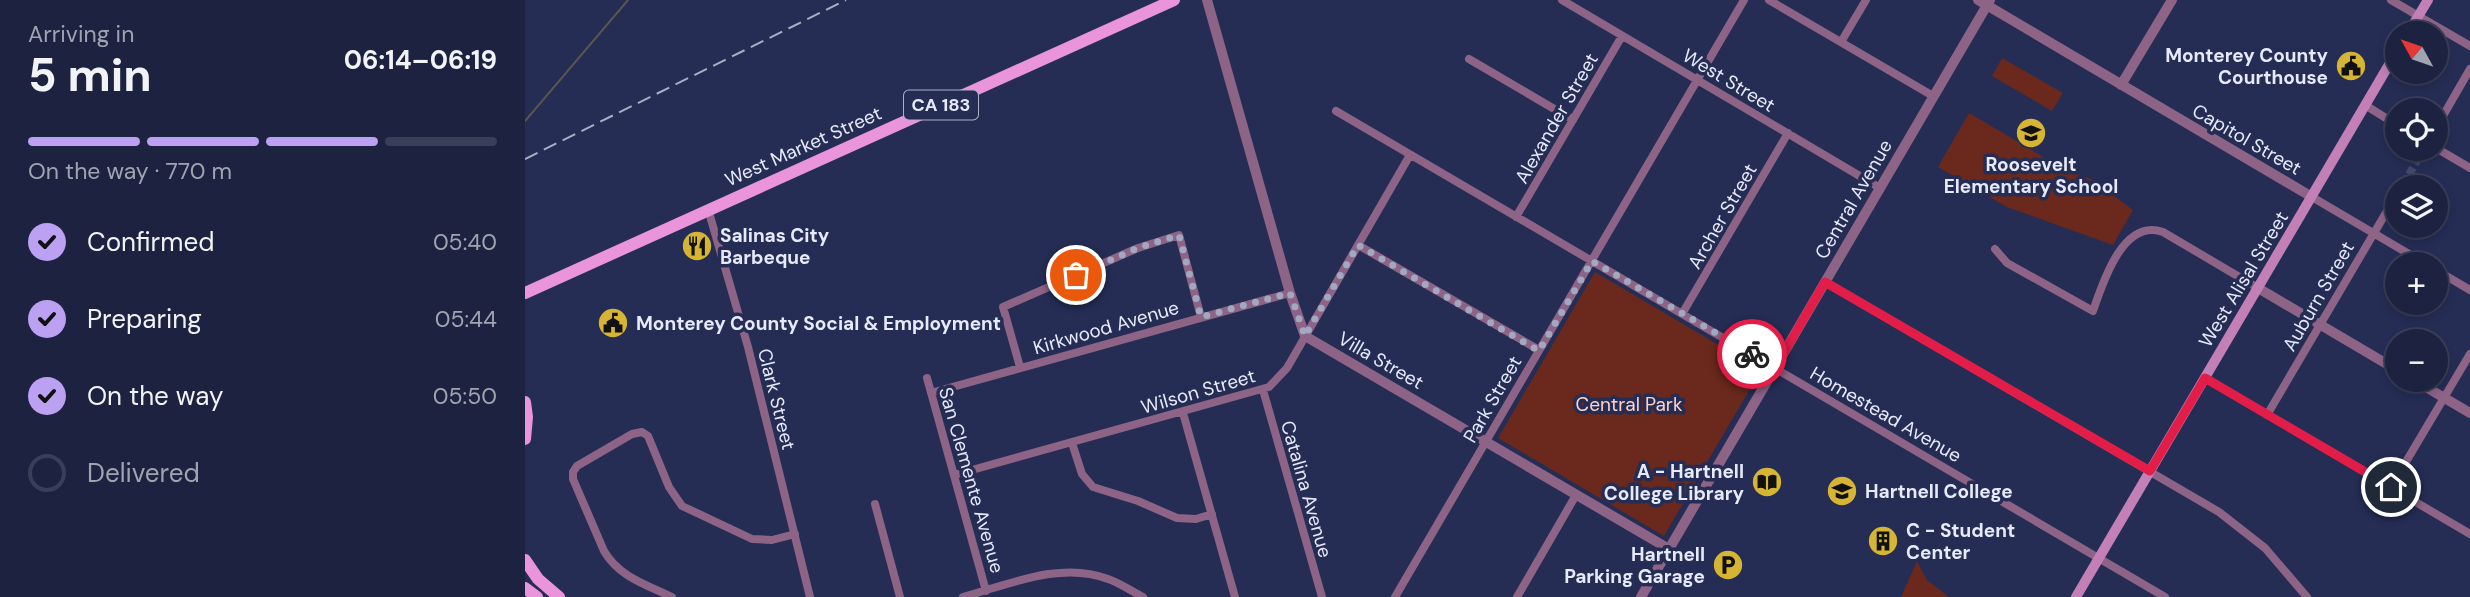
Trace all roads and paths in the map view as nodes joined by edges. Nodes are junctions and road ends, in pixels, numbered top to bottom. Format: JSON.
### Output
{"nodes":[{"id":1,"x":1174,"y":0,"type":"edge"},
{"id":2,"x":1207,"y":0,"type":"edge"},
{"id":3,"x":1562,"y":0,"type":"edge"},
{"id":4,"x":1744,"y":0,"type":"edge"},
{"id":5,"x":1769,"y":0,"type":"edge"},
{"id":6,"x":1865,"y":0,"type":"edge"},
{"id":7,"x":2172,"y":0,"type":"edge"},
{"id":8,"x":2391,"y":0,"type":"edge"},
{"id":9,"x":2428,"y":0,"type":"edge"},
{"id":10,"x":1985,"y":2,"type":"edge"},
{"id":11,"x":2418,"y":16,"type":"junction"},
{"id":12,"x":2415,"y":21,"type":"edge"},
{"id":13,"x":1622,"y":36,"type":"junction"},
{"id":14,"x":1841,"y":42,"type":"junction"},
{"id":15,"x":2470,"y":46,"type":"edge"},
{"id":16,"x":1469,"y":59,"type":"dead end"},
{"id":17,"x":2470,"y":69,"type":"edge"},
{"id":18,"x":2385,"y":72,"type":"edge"},
{"id":19,"x":1698,"y":79,"type":"junction"},
{"id":20,"x":2121,"y":85,"type":"junction"},
{"id":21,"x":1933,"y":96,"type":"junction"},
{"id":22,"x":2365,"y":106,"type":"junction"},
{"id":23,"x":2448,"y":107,"type":"edge"},
{"id":24,"x":1336,"y":111,"type":"dead end"},
{"id":25,"x":2385,"y":118,"type":"edge"},
{"id":26,"x":1573,"y":120,"type":"junction"},
{"id":27,"x":1788,"y":133,"type":"junction"},
{"id":28,"x":1410,"y":155,"type":"junction"},
{"id":29,"x":2448,"y":155,"type":"edge"},
{"id":30,"x":2470,"y":168,"type":"edge"},
{"id":31,"x":1880,"y":188,"type":"junction"},
{"id":32,"x":2312,"y":197,"type":"junction"},
{"id":33,"x":708,"y":209,"type":"junction"},
{"id":34,"x":2385,"y":214,"type":"edge"},
{"id":35,"x":1516,"y":216,"type":"junction"},
{"id":36,"x":2373,"y":233,"type":"junction"},
{"id":37,"x":1358,"y":245,"type":"junction"},
{"id":38,"x":1994,"y":249,"type":"dead end"},
{"id":39,"x":2405,"y":252,"type":"edge"},
{"id":40,"x":1592,"y":261,"type":"junction"},
{"id":41,"x":2448,"y":277,"type":"edge"},
{"id":42,"x":1825,"y":282,"type":"junction"},
{"id":43,"x":2258,"y":288,"type":"junction"},
{"id":44,"x":2470,"y":290,"type":"edge"},
{"id":45,"x":525,"y":293,"type":"edge"},
{"id":46,"x":1290,"y":293,"type":"junction"},
{"id":47,"x":1682,"y":314,"type":"junction"},
{"id":48,"x":1201,"y":317,"type":"junction"},
{"id":49,"x":2320,"y":324,"type":"junction"},
{"id":50,"x":1305,"y":336,"type":"junction"},
{"id":51,"x":1539,"y":351,"type":"junction"},
{"id":52,"x":2470,"y":354,"type":"edge"},
{"id":53,"x":2385,"y":363,"type":"edge"},
{"id":54,"x":1020,"y":368,"type":"junction"},
{"id":55,"x":1775,"y":368,"type":"junction"},
{"id":56,"x":927,"y":378,"type":"dead end"},
{"id":57,"x":2205,"y":378,"type":"junction"},
{"id":58,"x":1263,"y":390,"type":"junction"},
{"id":59,"x":2434,"y":392,"type":"edge"},
{"id":60,"x":931,"y":393,"type":"junction"},
{"id":61,"x":2444,"y":398,"type":"junction"},
{"id":62,"x":525,"y":402,"type":"edge"},
{"id":63,"x":1183,"y":412,"type":"junction"},
{"id":64,"x":2470,"y":413,"type":"edge"},
{"id":65,"x":2267,"y":415,"type":"junction"},
{"id":66,"x":525,"y":439,"type":"edge"},
{"id":67,"x":1486,"y":442,"type":"junction"},
{"id":68,"x":1072,"y":443,"type":"junction"},
{"id":69,"x":2150,"y":471,"type":"junction"},
{"id":70,"x":954,"y":475,"type":"junction"},
{"id":71,"x":2391,"y":487,"type":"junction"},
{"id":72,"x":1576,"y":495,"type":"junction"},
{"id":73,"x":875,"y":504,"type":"dead end"},
{"id":74,"x":1212,"y":514,"type":"junction"},
{"id":75,"x":795,"y":534,"type":"junction"},
{"id":76,"x":2470,"y":534,"type":"edge"},
{"id":77,"x":1668,"y":549,"type":"junction"},
{"id":78,"x":2099,"y":558,"type":"junction"},
{"id":79,"x":525,"y":560,"type":"edge"},
{"id":80,"x":525,"y":589,"type":"edge"},
{"id":81,"x":986,"y":591,"type":"junction"},
{"id":82,"x":1127,"y":593,"type":"edge"},
{"id":83,"x":537,"y":597,"type":"edge"},
{"id":84,"x":559,"y":597,"type":"edge"},
{"id":85,"x":672,"y":597,"type":"edge"},
{"id":86,"x":810,"y":597,"type":"edge"},
{"id":87,"x":900,"y":597,"type":"edge"},
{"id":88,"x":963,"y":597,"type":"edge"},
{"id":89,"x":1143,"y":597,"type":"edge"},
{"id":90,"x":1235,"y":597,"type":"edge"},
{"id":91,"x":1322,"y":597,"type":"edge"},
{"id":92,"x":1395,"y":597,"type":"edge"},
{"id":93,"x":1517,"y":597,"type":"edge"},
{"id":94,"x":1641,"y":597,"type":"edge"},
{"id":95,"x":2076,"y":597,"type":"edge"},
{"id":96,"x":2165,"y":597,"type":"edge"},
{"id":97,"x":2307,"y":597,"type":"edge"}],
"edges":[{"from":1,"to":33,"type":"main road","name":"West Market Street","number":"CA 183"},
{"from":2,"to":46,"type":"street"},
{"from":3,"to":13,"type":"street","name":"West Street"},
{"from":4,"to":19,"type":"street","name":"Park Street"},
{"from":5,"to":14,"type":"street"},
{"from":6,"to":14,"type":"street"},
{"from":7,"to":20,"type":"street"},
{"from":8,"to":11,"type":"street"},
{"from":9,"to":11,"type":"main road"},
{"from":10,"to":20,"type":"street","name":"Capitol Street"},
{"from":10,"to":21,"type":"street","name":"Central Avenue"},
{"from":11,"to":12,"type":"main road"},
{"from":11,"to":15,"type":"street"},
{"from":13,"to":19,"type":"street","name":"West Street"},
{"from":13,"to":26,"type":"street","name":"Alexander Street"},
{"from":14,"to":21,"type":"street"},
{"from":16,"to":26,"type":"street"},
{"from":17,"to":23,"type":"street"},
{"from":18,"to":22,"type":"main road","name":"West Alisal Street"},
{"from":19,"to":27,"type":"street","name":"West Street"},
{"from":19,"to":40,"type":"street","name":"Park Street"},
{"from":20,"to":32,"type":"street","name":"Capitol Street"},
{"from":21,"to":31,"type":"street","name":"Central Avenue"},
{"from":22,"to":25,"type":"street"},
{"from":22,"to":32,"type":"main road","name":"West Alisal Street"},
{"from":24,"to":28,"type":"street","name":"Homestead Avenue"},
{"from":26,"to":35,"type":"street","name":"Alexander Street"},
{"from":27,"to":31,"type":"street","name":"West Street"},
{"from":27,"to":47,"type":"street","name":"Archer Street"},
{"from":28,"to":35,"type":"street","name":"Homestead Avenue"},
{"from":28,"to":37,"type":"street","name":"Wilson Street"},
{"from":29,"to":30,"type":"street"},
{"from":31,"to":42,"type":"street","name":"Central Avenue"},
{"from":32,"to":36,"type":"street","name":"Capitol Street"},
{"from":32,"to":43,"type":"main road","name":"West Alisal Street"},
{"from":33,"to":45,"type":"main road","name":"West Market Street","number":"CA 183"},
{"from":33,"to":75,"type":"street","name":"Clark Street"},
{"from":34,"to":36,"type":"street","name":"Auburn Street"},
{"from":35,"to":40,"type":"street","name":"Homestead Avenue"},
{"from":36,"to":39,"type":"street","name":"Capitol Street"},
{"from":36,"to":49,"type":"street","name":"Auburn Street"},
{"from":37,"to":50,"type":"street","name":"Wilson Street"},
{"from":37,"to":51,"type":"street"},
{"from":38,"to":43,"type":"street"},
{"from":40,"to":47,"type":"street","name":"Homestead Avenue"},
{"from":40,"to":51,"type":"street","name":"Park Street"},
{"from":41,"to":44,"type":"street"},
{"from":42,"to":55,"type":"street","name":"Central Avenue"},
{"from":42,"to":69,"type":"street"},
{"from":43,"to":49,"type":"street"},
{"from":43,"to":57,"type":"main road","name":"West Alisal Street"},
{"from":46,"to":48,"type":"street","name":"Kirkwood Avenue"},
{"from":46,"to":50,"type":"street"},
{"from":47,"to":55,"type":"street","name":"Homestead Avenue"},
{"from":48,"to":54,"type":"street","name":"Kirkwood Avenue"},
{"from":48,"to":54,"type":"street"},
{"from":49,"to":53,"type":"street"},
{"from":49,"to":65,"type":"street","name":"Auburn Street"},
{"from":50,"to":58,"type":"street","name":"Wilson Street"},
{"from":50,"to":67,"type":"street","name":"Villa Street"},
{"from":51,"to":67,"type":"street","name":"Park Street"},
{"from":52,"to":61,"type":"street"},
{"from":54,"to":60,"type":"street","name":"Kirkwood Avenue"},
{"from":55,"to":77,"type":"street","name":"Central Avenue"},
{"from":55,"to":78,"type":"street","name":"Homestead Avenue"},
{"from":56,"to":60,"type":"street","name":"San Clemente Avenue"},
{"from":57,"to":65,"type":"street"},
{"from":57,"to":69,"type":"main road","name":"West Alisal Street"},
{"from":58,"to":63,"type":"street","name":"Wilson Street"},
{"from":58,"to":91,"type":"street","name":"Catalina Avenue"},
{"from":59,"to":61,"type":"street"},
{"from":60,"to":70,"type":"street","name":"San Clemente Avenue"},
{"from":61,"to":64,"type":"street"},
{"from":61,"to":71,"type":"street"},
{"from":62,"to":66,"type":"main road"},
{"from":63,"to":68,"type":"street","name":"Wilson Street"},
{"from":63,"to":74,"type":"street"},
{"from":65,"to":71,"type":"street"},
{"from":67,"to":72,"type":"street","name":"Villa Street"},
{"from":67,"to":92,"type":"street","name":"Park Street"},
{"from":68,"to":70,"type":"street","name":"Wilson Street"},
{"from":68,"to":74,"type":"street"},
{"from":69,"to":78,"type":"main road","name":"West Alisal Street"},
{"from":69,"to":97,"type":"street"},
{"from":70,"to":81,"type":"street","name":"San Clemente Avenue"},
{"from":71,"to":76,"type":"street"},
{"from":72,"to":77,"type":"street","name":"Villa Street"},
{"from":72,"to":93,"type":"street"},
{"from":73,"to":87,"type":"street"},
{"from":74,"to":90,"type":"street"},
{"from":75,"to":85,"type":"street"},
{"from":75,"to":86,"type":"street","name":"Clark Street"},
{"from":77,"to":94,"type":"street","name":"Central Avenue"},
{"from":78,"to":95,"type":"main road","name":"West Alisal Street"},
{"from":78,"to":96,"type":"street","name":"Homestead Avenue"},
{"from":79,"to":84,"type":"main road"},
{"from":80,"to":83,"type":"main road"},
{"from":81,"to":82,"type":"street"},
{"from":81,"to":88,"type":"street"},
{"from":82,"to":89,"type":"street"}]}
